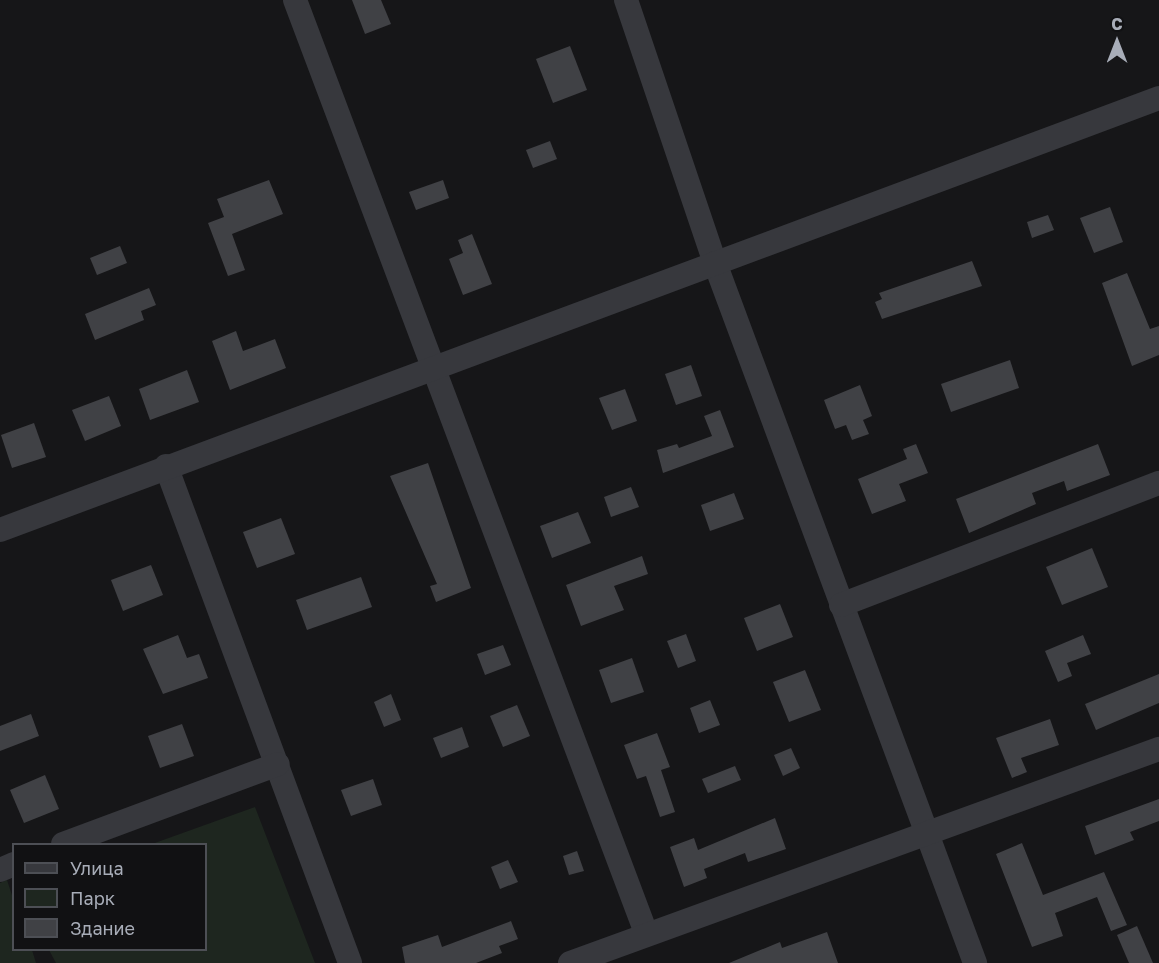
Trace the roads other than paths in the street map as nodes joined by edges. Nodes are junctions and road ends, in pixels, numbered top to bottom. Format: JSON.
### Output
{"nodes":[{"id":1,"x":295,"y":0,"type":"edge"},
{"id":2,"x":626,"y":0,"type":"edge"},
{"id":3,"x":1159,"y":98,"type":"edge"},
{"id":4,"x":715,"y":263,"type":"junction"},
{"id":5,"x":434,"y":369,"type":"junction"},
{"id":6,"x":166,"y":466,"type":"junction"},
{"id":7,"x":1159,"y":483,"type":"edge"},
{"id":8,"x":0,"y":530,"type":"edge"},
{"id":9,"x":841,"y":605,"type":"junction"},
{"id":10,"x":1159,"y":749,"type":"edge"},
{"id":11,"x":278,"y":764,"type":"junction"},
{"id":12,"x":927,"y":833,"type":"junction"},
{"id":13,"x":66,"y":843,"type":"edge"},
{"id":14,"x":646,"y":933,"type":"junction"},
{"id":15,"x":350,"y":963,"type":"edge"},
{"id":16,"x":570,"y":963,"type":"edge"},
{"id":17,"x":975,"y":963,"type":"edge"}],
"edges":[{"from":1,"to":5,"type":"street"},
{"from":2,"to":4,"type":"street"},
{"from":3,"to":4,"type":"street"},
{"from":4,"to":5,"type":"street"},
{"from":4,"to":9,"type":"street"},
{"from":5,"to":6,"type":"street"},
{"from":5,"to":14,"type":"street"},
{"from":6,"to":8,"type":"street"},
{"from":6,"to":11,"type":"street"},
{"from":7,"to":9,"type":"street"},
{"from":9,"to":12,"type":"street"},
{"from":10,"to":12,"type":"street"},
{"from":11,"to":13,"type":"street"},
{"from":11,"to":15,"type":"street"},
{"from":12,"to":14,"type":"street"},
{"from":12,"to":17,"type":"street"},
{"from":14,"to":16,"type":"street"}]}
